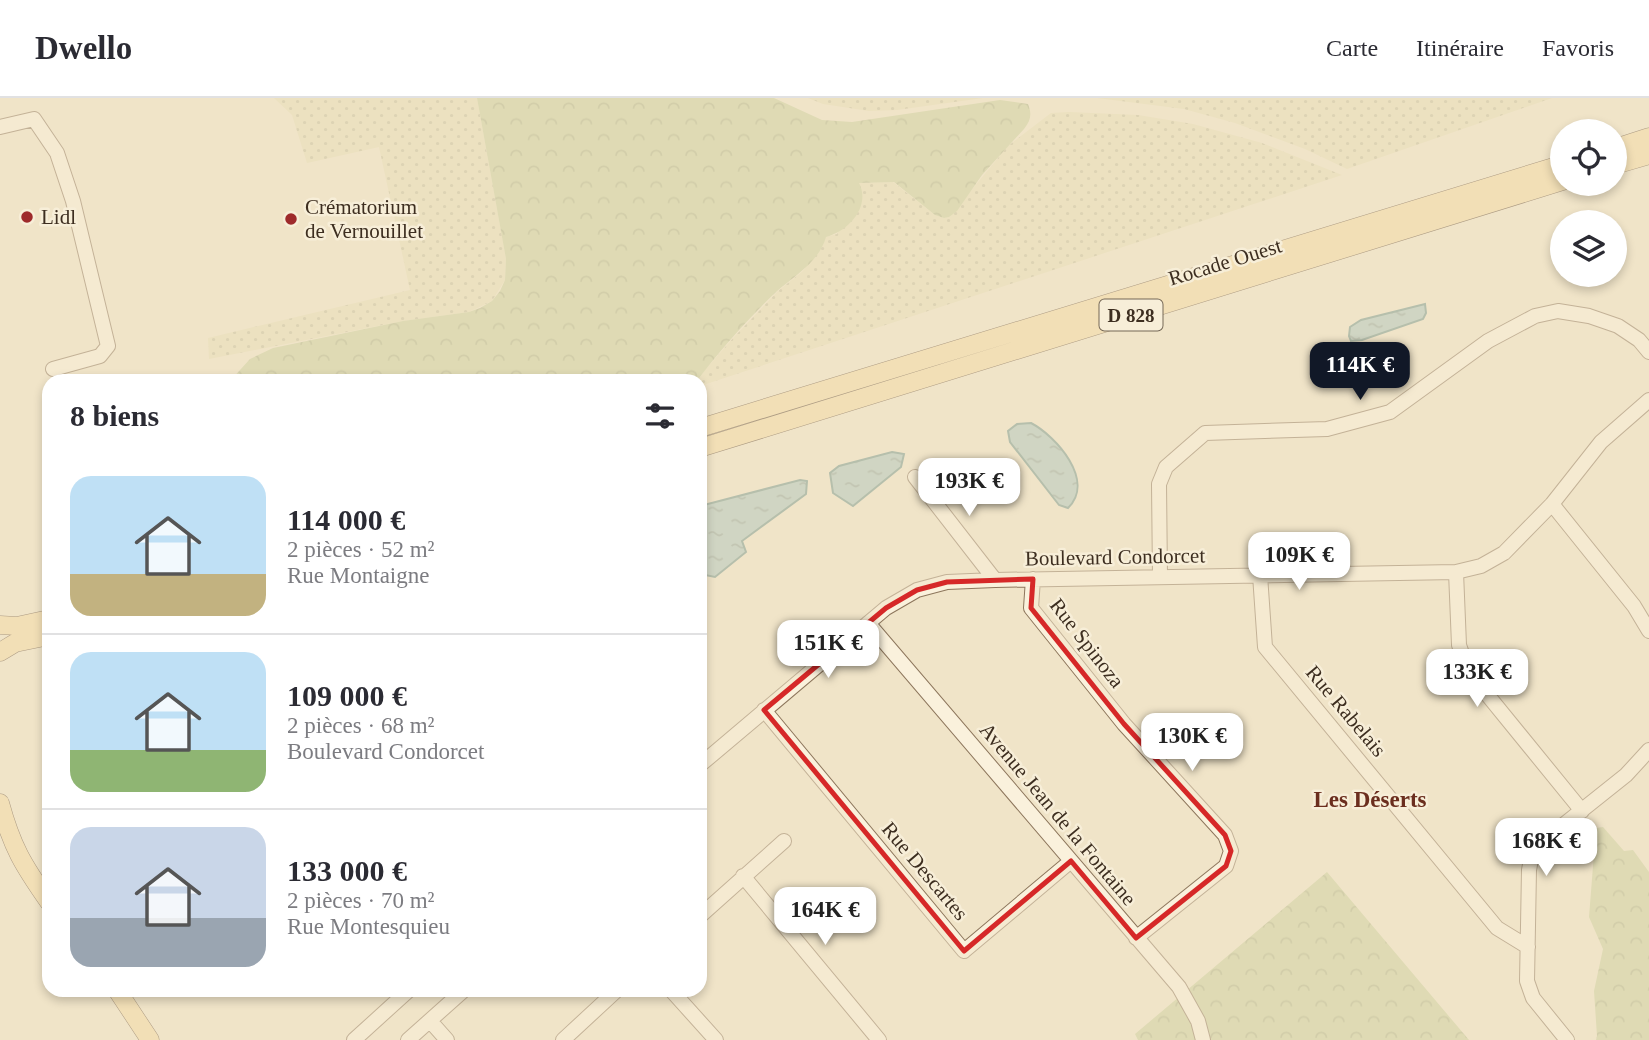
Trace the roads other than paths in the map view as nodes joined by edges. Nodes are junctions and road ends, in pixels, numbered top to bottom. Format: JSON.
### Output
{"nodes":[{"id":1,"x":0,"y":127,"type":"edge"},
{"id":2,"x":1649,"y":137,"type":"edge"},
{"id":3,"x":1627,"y":144,"type":"edge"},
{"id":4,"x":1649,"y":155,"type":"edge"},
{"id":5,"x":1627,"y":161,"type":"edge"},
{"id":6,"x":1550,"y":168,"type":"edge"},
{"id":7,"x":1550,"y":185,"type":"edge"},
{"id":8,"x":1649,"y":352,"type":"edge"},
{"id":9,"x":53,"y":369,"type":"dead end"},
{"id":10,"x":1649,"y":400,"type":"edge"},
{"id":11,"x":707,"y":426,"type":"edge"},
{"id":12,"x":707,"y":446,"type":"edge"},
{"id":13,"x":915,"y":477,"type":"dead end"},
{"id":14,"x":1552,"y":504,"type":"junction"},
{"id":15,"x":1457,"y":572,"type":"junction"},
{"id":16,"x":1261,"y":575,"type":"junction"},
{"id":17,"x":1160,"y":577,"type":"junction"},
{"id":18,"x":1033,"y":579,"type":"junction"},
{"id":19,"x":995,"y":580,"type":"junction"},
{"id":20,"x":42,"y":621,"type":"edge"},
{"id":21,"x":868,"y":623,"type":"junction"},
{"id":22,"x":0,"y":625,"type":"edge"},
{"id":23,"x":1649,"y":631,"type":"edge"},
{"id":24,"x":42,"y":637,"type":"edge"},
{"id":25,"x":0,"y":652,"type":"edge"},
{"id":26,"x":764,"y":710,"type":"junction"},
{"id":27,"x":1649,"y":750,"type":"edge"},
{"id":28,"x":707,"y":759,"type":"edge"},
{"id":29,"x":0,"y":803,"type":"edge"},
{"id":30,"x":1582,"y":811,"type":"junction"},
{"id":31,"x":785,"y":841,"type":"dead end"},
{"id":32,"x":1071,"y":861,"type":"junction"},
{"id":33,"x":743,"y":876,"type":"junction"},
{"id":34,"x":42,"y":892,"type":"edge"},
{"id":35,"x":707,"y":909,"type":"edge"},
{"id":36,"x":1136,"y":938,"type":"junction"},
{"id":37,"x":1528,"y":947,"type":"junction"},
{"id":38,"x":122,"y":997,"type":"edge"},
{"id":39,"x":402,"y":997,"type":"edge"},
{"id":40,"x":457,"y":997,"type":"edge"},
{"id":41,"x":609,"y":997,"type":"edge"},
{"id":42,"x":677,"y":997,"type":"edge"},
{"id":43,"x":431,"y":1022,"type":"junction"},
{"id":44,"x":357,"y":1039,"type":"edge"},
{"id":45,"x":150,"y":1040,"type":"edge"},
{"id":46,"x":162,"y":1040,"type":"edge"},
{"id":47,"x":408,"y":1040,"type":"edge"},
{"id":48,"x":447,"y":1040,"type":"edge"},
{"id":49,"x":563,"y":1040,"type":"edge"},
{"id":50,"x":716,"y":1040,"type":"edge"},
{"id":51,"x":879,"y":1040,"type":"edge"},
{"id":52,"x":1203,"y":1040,"type":"edge"},
{"id":53,"x":1567,"y":1040,"type":"edge"}],
"edges":[{"from":1,"to":9,"type":"street"},
{"from":2,"to":3,"type":"main road"},
{"from":4,"to":5,"type":"main road"},
{"from":6,"to":11,"type":"main road","name":"Rocade Ouest","number":"D 828"},
{"from":7,"to":12,"type":"main road","name":"Rocade Ouest","number":"D 828"},
{"from":8,"to":17,"type":"street"},
{"from":10,"to":14,"type":"street","name":"Boulevard Condorcet"},
{"from":13,"to":19,"type":"street"},
{"from":14,"to":15,"type":"street","name":"Boulevard Condorcet"},
{"from":14,"to":23,"type":"street"},
{"from":15,"to":16,"type":"street","name":"Boulevard Condorcet"},
{"from":15,"to":30,"type":"street"},
{"from":16,"to":17,"type":"street","name":"Boulevard Condorcet"},
{"from":16,"to":37,"type":"street","name":"Rue Rabelais"},
{"from":17,"to":18,"type":"street","name":"Boulevard Condorcet"},
{"from":18,"to":19,"type":"street","name":"Boulevard Condorcet"},
{"from":18,"to":36,"type":"street","name":"Rue Spinoza"},
{"from":19,"to":21,"type":"street","name":"Boulevard Condorcet"},
{"from":20,"to":22,"type":"main road"},
{"from":21,"to":26,"type":"street","name":"Boulevard Condorcet"},
{"from":21,"to":32,"type":"street","name":"Avenue Jean de la Fontaine"},
{"from":24,"to":25,"type":"main road"},
{"from":26,"to":28,"type":"street","name":"Boulevard Condorcet"},
{"from":26,"to":32,"type":"street","name":"Rue Descartes"},
{"from":27,"to":30,"type":"street"},
{"from":29,"to":34,"type":"main road"},
{"from":30,"to":37,"type":"street"},
{"from":31,"to":33,"type":"street"},
{"from":32,"to":36,"type":"street","name":"Avenue Jean de la Fontaine"},
{"from":33,"to":35,"type":"street"},
{"from":33,"to":51,"type":"street"},
{"from":36,"to":52,"type":"street","name":"Avenue Jean de la Fontaine"},
{"from":37,"to":53,"type":"street"},
{"from":38,"to":45,"type":"main road"},
{"from":38,"to":46,"type":"main road"},
{"from":39,"to":44,"type":"street"},
{"from":40,"to":43,"type":"street"},
{"from":41,"to":49,"type":"street"},
{"from":42,"to":50,"type":"street"},
{"from":43,"to":47,"type":"street"},
{"from":43,"to":48,"type":"street"}]}
